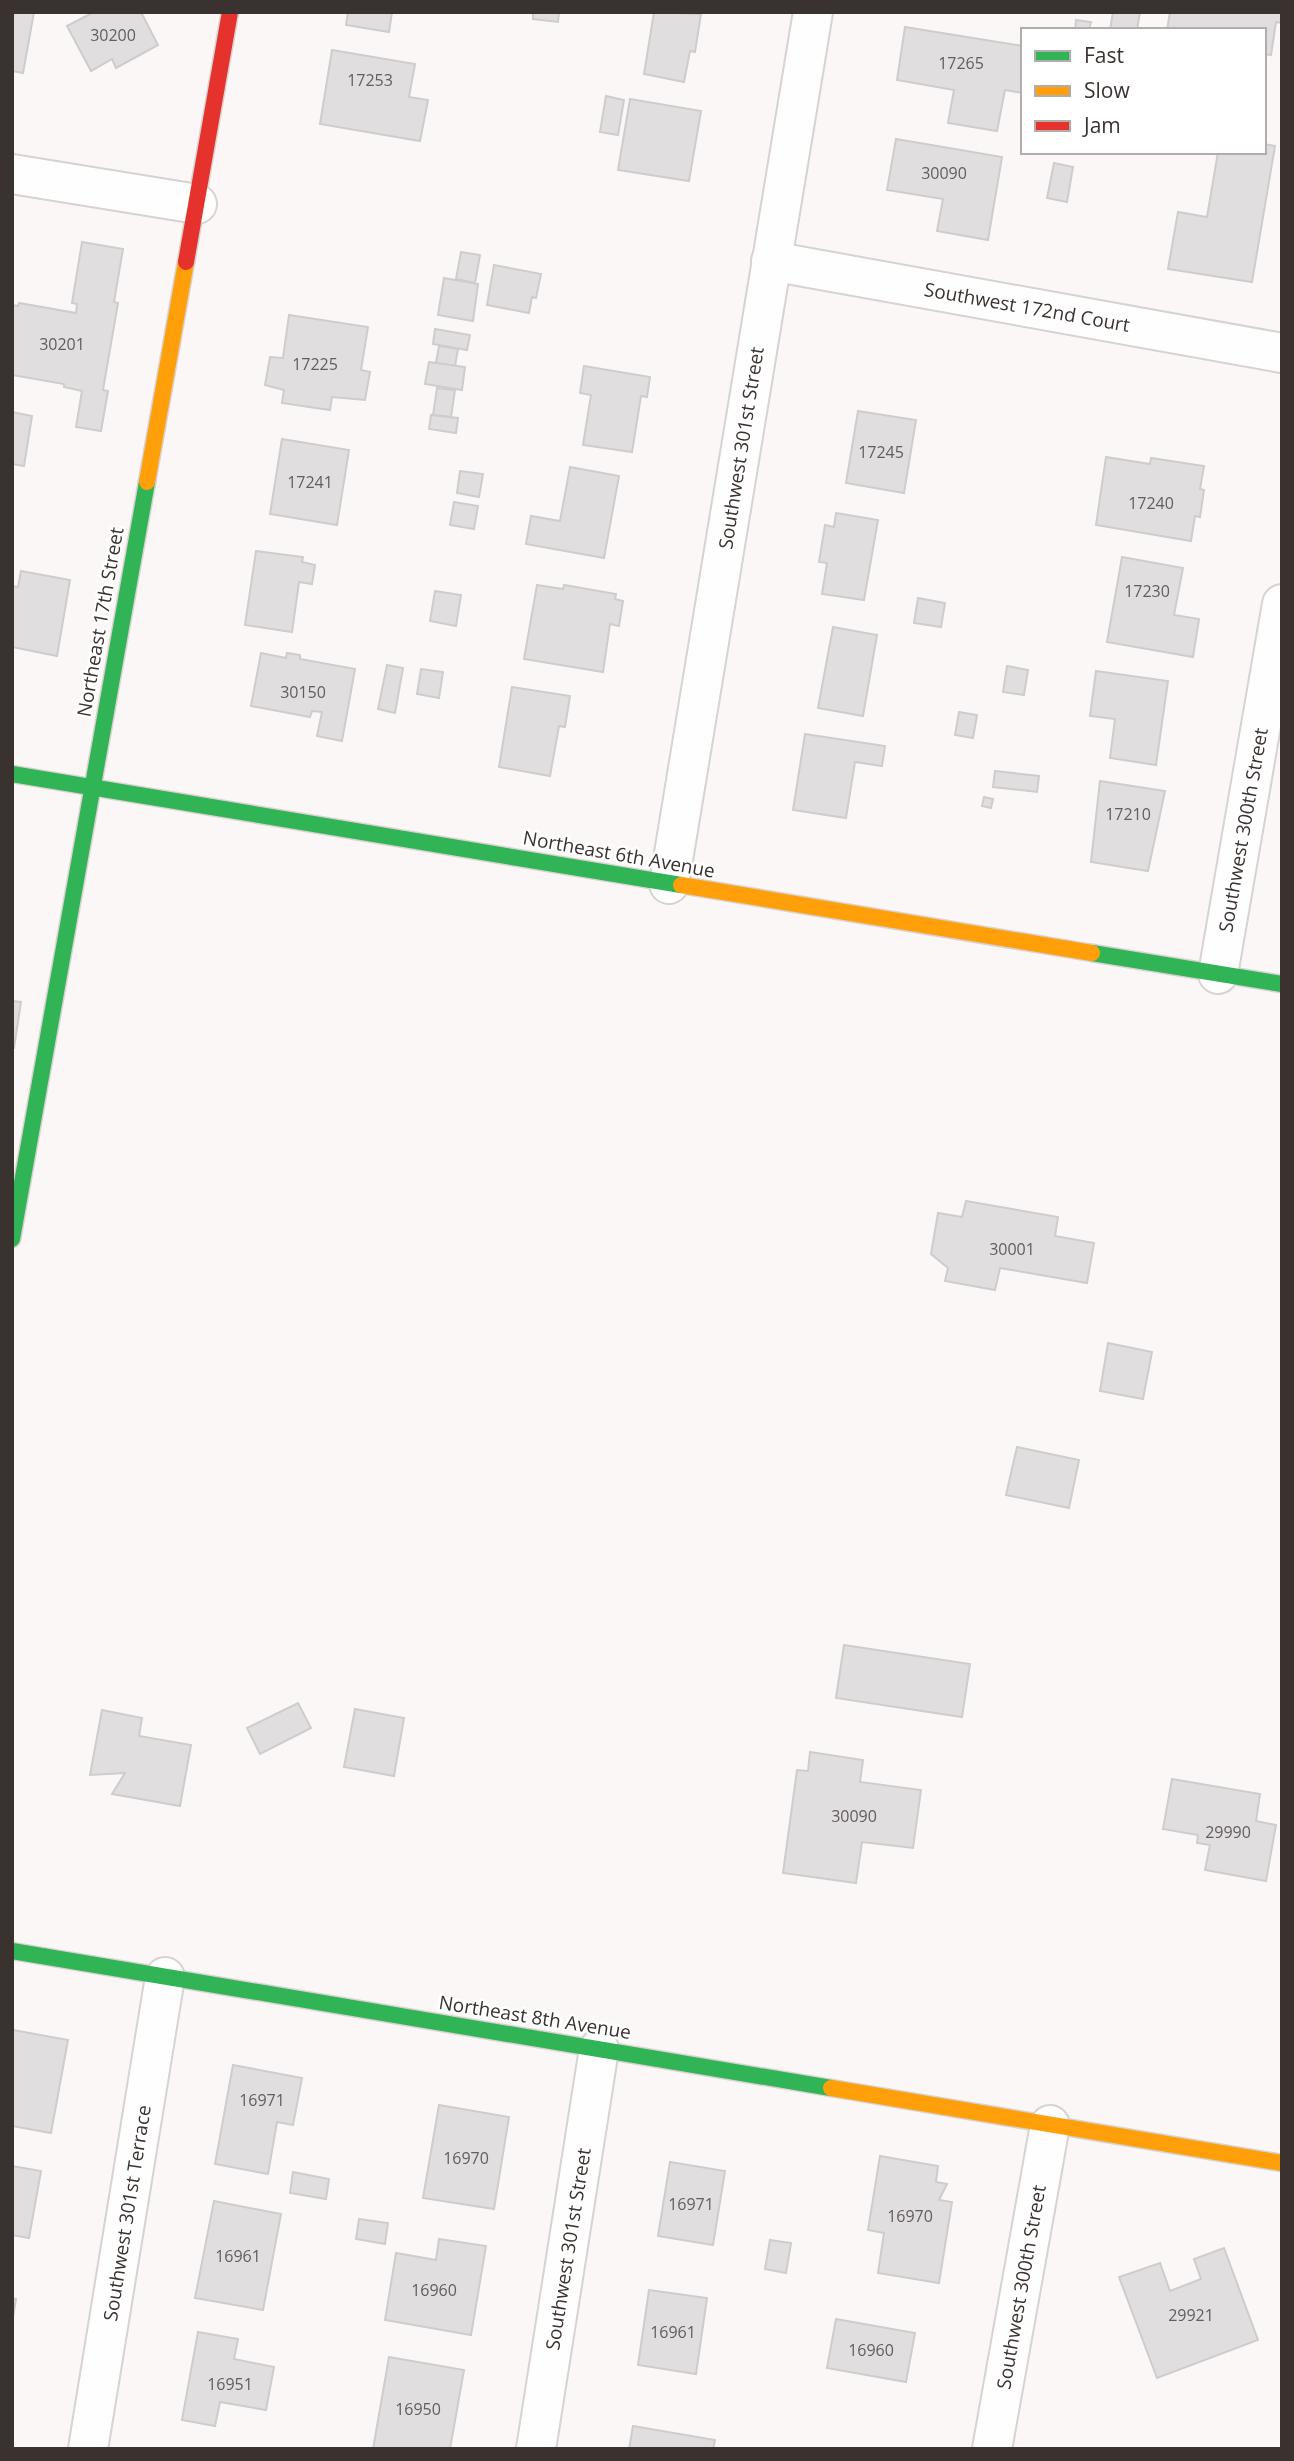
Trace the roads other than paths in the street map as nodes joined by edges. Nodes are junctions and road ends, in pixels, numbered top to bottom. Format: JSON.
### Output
{"nodes":[{"id":1,"x":230,"y":12,"type":"edge"},
{"id":2,"x":813,"y":12,"type":"edge"},
{"id":3,"x":12,"y":174,"type":"edge"},
{"id":4,"x":197,"y":204,"type":"junction"},
{"id":5,"x":771,"y":261,"type":"junction"},
{"id":6,"x":1282,"y":353,"type":"edge"},
{"id":7,"x":1282,"y":604,"type":"edge"},
{"id":8,"x":12,"y":774,"type":"edge"},
{"id":9,"x":92,"y":786,"type":"junction"},
{"id":10,"x":669,"y":884,"type":"junction"},
{"id":11,"x":1218,"y":974,"type":"junction"},
{"id":12,"x":1282,"y":985,"type":"edge"},
{"id":13,"x":12,"y":1239,"type":"edge"},
{"id":14,"x":12,"y":1951,"type":"edge"},
{"id":15,"x":165,"y":1977,"type":"junction"},
{"id":16,"x":599,"y":2049,"type":"junction"},
{"id":17,"x":1051,"y":2125,"type":"junction"},
{"id":18,"x":1282,"y":2163,"type":"edge"},
{"id":19,"x":88,"y":2449,"type":"edge"},
{"id":20,"x":536,"y":2449,"type":"edge"},
{"id":21,"x":992,"y":2449,"type":"edge"}],
"edges":[{"from":1,"to":4,"type":"street","name":"Northeast 17th Street"},
{"from":2,"to":5,"type":"street","name":"Southwest 301st Street"},
{"from":3,"to":4,"type":"street"},
{"from":4,"to":9,"type":"street","name":"Northeast 17th Street"},
{"from":5,"to":6,"type":"street","name":"Southwest 172nd Court"},
{"from":5,"to":10,"type":"street","name":"Southwest 301st Street"},
{"from":7,"to":11,"type":"street","name":"Southwest 300th Street"},
{"from":8,"to":9,"type":"street","name":"Northeast 6th Avenue"},
{"from":9,"to":10,"type":"street","name":"Northeast 6th Avenue"},
{"from":9,"to":13,"type":"street","name":"Northeast 17th Street"},
{"from":10,"to":11,"type":"street","name":"Northeast 6th Avenue"},
{"from":11,"to":12,"type":"street","name":"Northeast 6th Avenue"},
{"from":14,"to":15,"type":"street","name":"Northeast 8th Avenue"},
{"from":15,"to":16,"type":"street","name":"Northeast 8th Avenue"},
{"from":15,"to":19,"type":"street","name":"Southwest 301st Terrace"},
{"from":16,"to":17,"type":"street","name":"Northeast 8th Avenue"},
{"from":16,"to":20,"type":"street","name":"Southwest 301st Street"},
{"from":17,"to":18,"type":"street","name":"Northeast 8th Avenue"},
{"from":17,"to":21,"type":"street","name":"Southwest 300th Street"}]}
